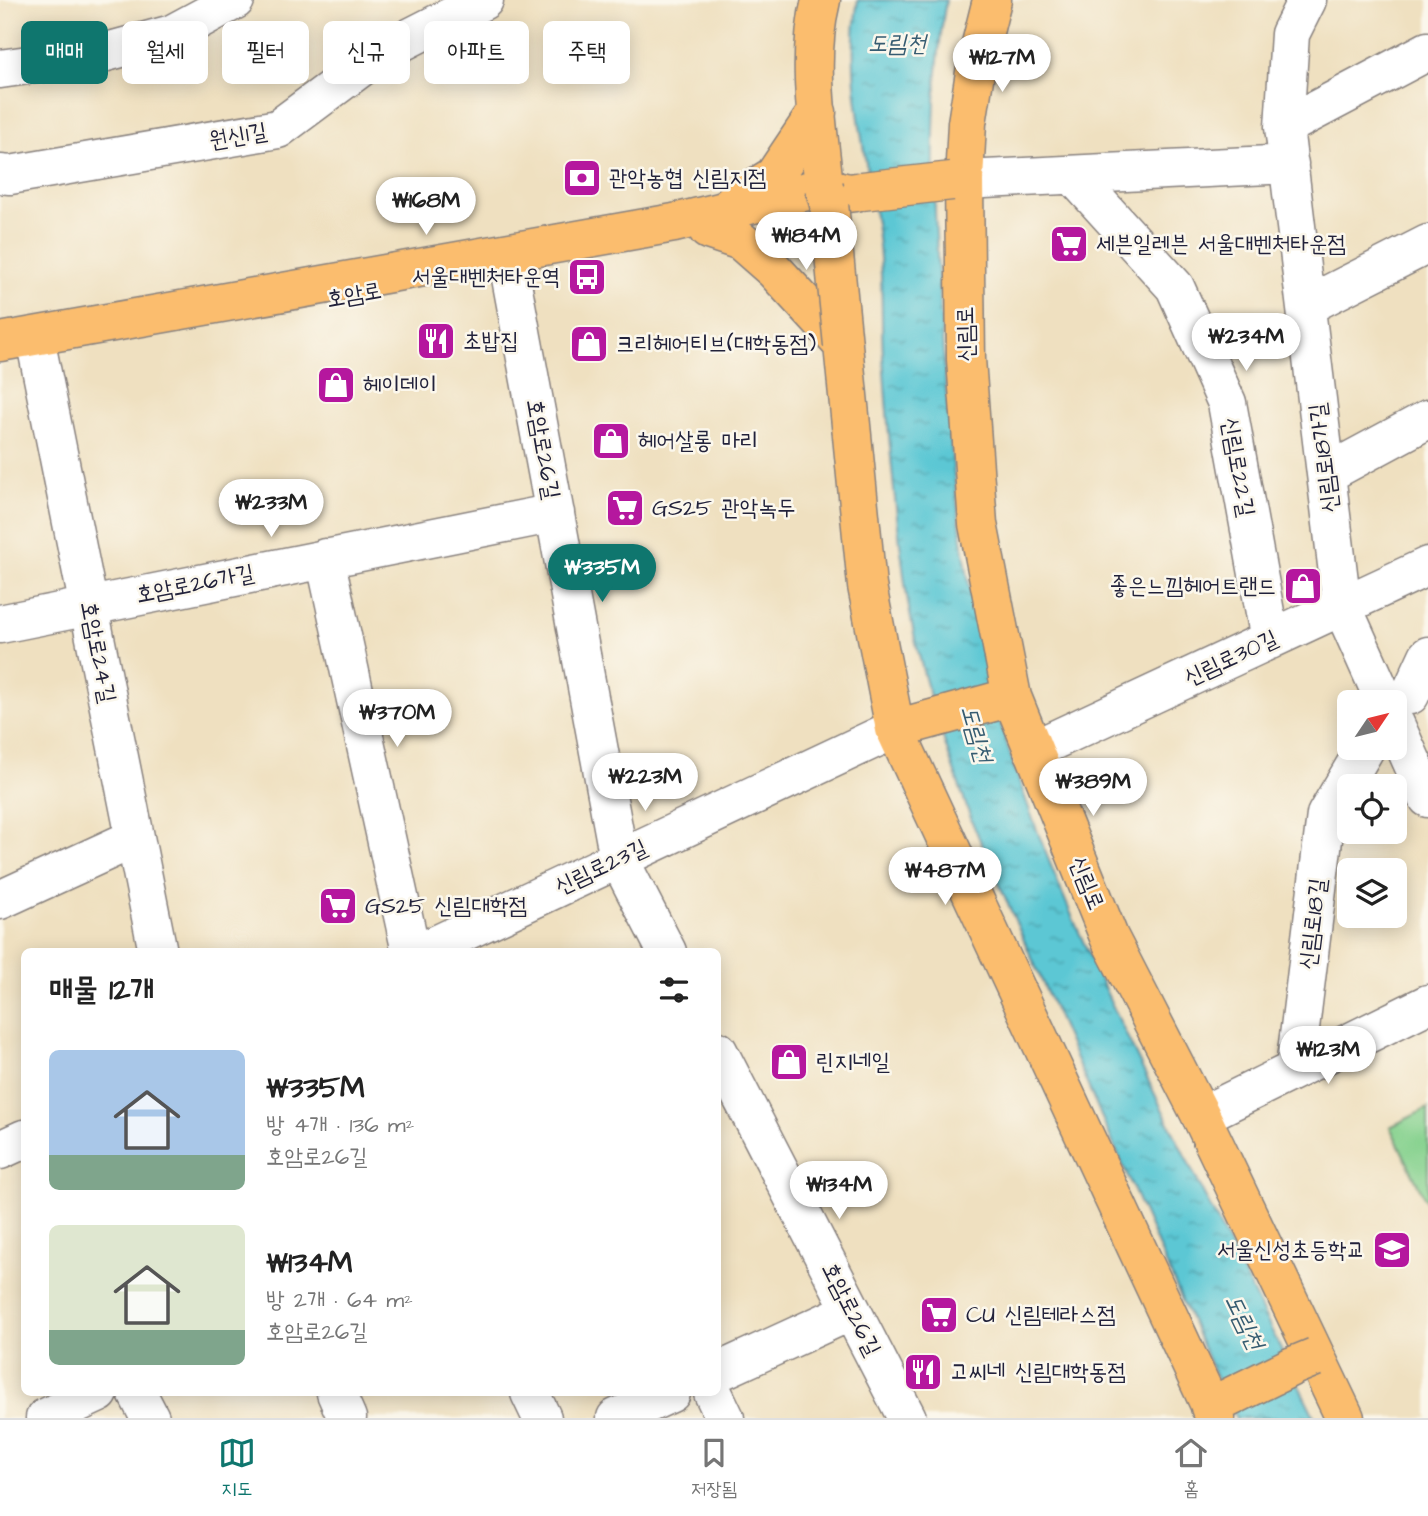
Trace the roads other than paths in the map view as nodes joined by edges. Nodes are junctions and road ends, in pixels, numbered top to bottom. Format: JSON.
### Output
{"nodes":[{"id":1,"x":235,"y":0,"type":"edge"},
{"id":2,"x":484,"y":0,"type":"edge"},
{"id":3,"x":821,"y":0,"type":"edge"},
{"id":4,"x":992,"y":0,"type":"edge"},
{"id":5,"x":1307,"y":0,"type":"edge"},
{"id":6,"x":1428,"y":51,"type":"edge"},
{"id":7,"x":0,"y":69,"type":"edge"},
{"id":8,"x":817,"y":112,"type":"junction"},
{"id":9,"x":1284,"y":127,"type":"junction"},
{"id":10,"x":1289,"y":164,"type":"junction"},
{"id":11,"x":0,"y":174,"type":"edge"},
{"id":12,"x":1073,"y":175,"type":"junction"},
{"id":13,"x":958,"y":181,"type":"junction"},
{"id":14,"x":841,"y":194,"type":"junction"},
{"id":15,"x":708,"y":223,"type":"junction"},
{"id":16,"x":1428,"y":244,"type":"edge"},
{"id":17,"x":509,"y":267,"type":"junction"},
{"id":18,"x":1306,"y":306,"type":"junction"},
{"id":19,"x":0,"y":342,"type":"edge"},
{"id":20,"x":843,"y":345,"type":"junction"},
{"id":21,"x":37,"y":353,"type":"junction"},
{"id":22,"x":0,"y":361,"type":"edge"},
{"id":23,"x":1428,"y":419,"type":"edge"},
{"id":24,"x":1326,"y":474,"type":"junction"},
{"id":25,"x":555,"y":513,"type":"junction"},
{"id":26,"x":326,"y":558,"type":"junction"},
{"id":27,"x":1428,"y":566,"type":"edge"},
{"id":28,"x":88,"y":605,"type":"junction"},
{"id":29,"x":1342,"y":606,"type":"junction"},
{"id":30,"x":0,"y":624,"type":"edge"},
{"id":31,"x":1270,"y":640,"type":"junction"},
{"id":32,"x":1428,"y":656,"type":"edge"},
{"id":33,"x":1392,"y":690,"type":"edge"},
{"id":34,"x":1407,"y":696,"type":"edge"},
{"id":35,"x":1006,"y":699,"type":"junction"},
{"id":36,"x":1407,"y":724,"type":"edge"},
{"id":37,"x":895,"y":729,"type":"junction"},
{"id":38,"x":1033,"y":750,"type":"junction"},
{"id":39,"x":1358,"y":760,"type":"edge"},
{"id":40,"x":1428,"y":798,"type":"edge"},
{"id":41,"x":135,"y":838,"type":"junction"},
{"id":42,"x":619,"y":859,"type":"junction"},
{"id":43,"x":0,"y":900,"type":"edge"},
{"id":44,"x":157,"y":948,"type":"edge"},
{"id":45,"x":410,"y":948,"type":"edge"},
{"id":46,"x":430,"y":948,"type":"edge"},
{"id":47,"x":665,"y":948,"type":"edge"},
{"id":48,"x":1428,"y":1004,"type":"edge"},
{"id":49,"x":721,"y":1064,"type":"edge"},
{"id":50,"x":1295,"y":1069,"type":"junction"},
{"id":51,"x":730,"y":1103,"type":"edge"},
{"id":52,"x":1201,"y":1116,"type":"junction"},
{"id":53,"x":851,"y":1311,"type":"junction"},
{"id":54,"x":1315,"y":1357,"type":"junction"},
{"id":55,"x":721,"y":1371,"type":"edge"},
{"id":56,"x":92,"y":1396,"type":"edge"},
{"id":57,"x":138,"y":1396,"type":"edge"},
{"id":58,"x":336,"y":1396,"type":"edge"},
{"id":59,"x":531,"y":1396,"type":"edge"},
{"id":60,"x":664,"y":1396,"type":"edge"},
{"id":61,"x":714,"y":1396,"type":"edge"},
{"id":62,"x":1205,"y":1414,"type":"edge"},
{"id":63,"x":44,"y":1418,"type":"edge"},
{"id":64,"x":149,"y":1418,"type":"edge"},
{"id":65,"x":347,"y":1418,"type":"edge"},
{"id":66,"x":542,"y":1418,"type":"edge"},
{"id":67,"x":616,"y":1418,"type":"edge"},
{"id":68,"x":725,"y":1418,"type":"edge"},
{"id":69,"x":907,"y":1418,"type":"edge"},
{"id":70,"x":1345,"y":1418,"type":"edge"}],
"edges":[{"from":1,"to":7,"type":"street"},
{"from":2,"to":11,"type":"street","name":"원신1길"},
{"from":3,"to":8,"type":"main road"},
{"from":4,"to":13,"type":"main road","name":"신림로"},
{"from":5,"to":9,"type":"street","name":"신림로18가길"},
{"from":6,"to":9,"type":"street"},
{"from":8,"to":14,"type":"main road"},
{"from":8,"to":15,"type":"main road"},
{"from":9,"to":10,"type":"street","name":"신림로18가길"},
{"from":10,"to":12,"type":"street"},
{"from":10,"to":18,"type":"street","name":"신림로18가길"},
{"from":12,"to":13,"type":"street"},
{"from":12,"to":31,"type":"street","name":"신림로22길"},
{"from":13,"to":14,"type":"main road","bridge":true},
{"from":13,"to":35,"type":"main road","name":"신림로"},
{"from":14,"to":15,"type":"main road"},
{"from":14,"to":20,"type":"main road","bridge":true},
{"from":15,"to":17,"type":"main road","name":"호암로"},
{"from":15,"to":19,"type":"main road"},
{"from":15,"to":20,"type":"main road"},
{"from":16,"to":18,"type":"street"},
{"from":17,"to":21,"type":"main road","name":"호암로"},
{"from":17,"to":25,"type":"street","name":"호암로26길"},
{"from":18,"to":24,"type":"street","name":"신림로18가길"},
{"from":20,"to":37,"type":"main road"},
{"from":21,"to":22,"type":"main road","name":"호암로"},
{"from":21,"to":28,"type":"street","name":"호암로24길"},
{"from":23,"to":24,"type":"street"},
{"from":24,"to":29,"type":"street","name":"신림로18가길"},
{"from":25,"to":26,"type":"street","name":"호암로26가길"},
{"from":25,"to":42,"type":"street","name":"호암로26길"},
{"from":26,"to":28,"type":"street","name":"호암로26가길"},
{"from":26,"to":45,"type":"street"},
{"from":27,"to":29,"type":"street","name":"신림로30길"},
{"from":28,"to":30,"type":"street","name":"호암로26가길"},
{"from":28,"to":41,"type":"street","name":"호암로24길"},
{"from":29,"to":31,"type":"street","name":"신림로30길"},
{"from":29,"to":33,"type":"street","name":"신림로18가길"},
{"from":31,"to":38,"type":"street","name":"신림로30길"},
{"from":32,"to":34,"type":"street"},
{"from":35,"to":37,"type":"main road"},
{"from":35,"to":38,"type":"main road","name":"신림로"},
{"from":36,"to":40,"type":"street","name":"신림로18가길"},
{"from":37,"to":42,"type":"street","name":"신림로23길"},
{"from":37,"to":62,"type":"main road"},
{"from":38,"to":52,"type":"main road","name":"신림로"},
{"from":39,"to":50,"type":"street","name":"신림로18길"},
{"from":41,"to":43,"type":"street"},
{"from":41,"to":44,"type":"street","name":"호암로24길"},
{"from":42,"to":46,"type":"street","name":"신림로23길"},
{"from":42,"to":47,"type":"street","name":"호암로26길"},
{"from":48,"to":50,"type":"street"},
{"from":49,"to":51,"type":"street","name":"호암로26길"},
{"from":50,"to":52,"type":"street"},
{"from":51,"to":53,"type":"street","name":"호암로26길"},
{"from":52,"to":54,"type":"main road","name":"신림로"},
{"from":53,"to":55,"type":"street"},
{"from":53,"to":69,"type":"street","name":"호암로26길"},
{"from":54,"to":62,"type":"main road","bridge":true},
{"from":54,"to":70,"type":"main road","name":"신림로"},
{"from":56,"to":63,"type":"street"},
{"from":57,"to":64,"type":"street"},
{"from":58,"to":65,"type":"street"},
{"from":59,"to":66,"type":"street"},
{"from":60,"to":67,"type":"street"},
{"from":61,"to":68,"type":"street"}]}
